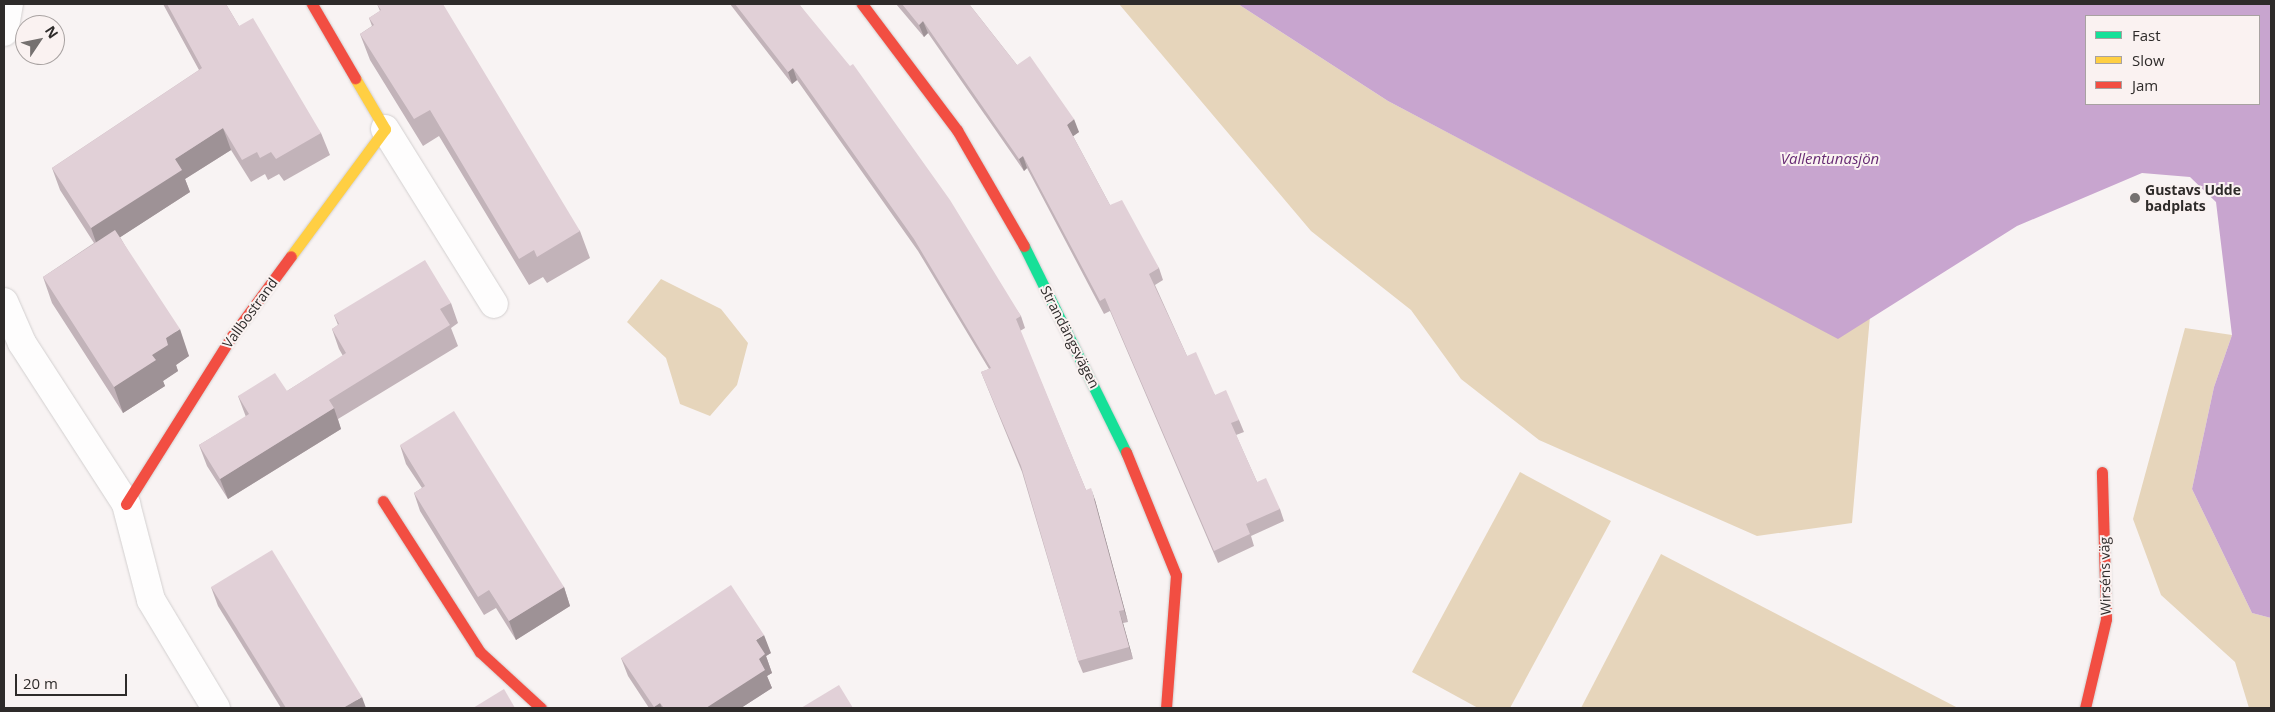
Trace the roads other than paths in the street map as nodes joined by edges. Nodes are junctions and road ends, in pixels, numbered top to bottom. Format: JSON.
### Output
{"nodes":[{"id":1,"x":10,"y":4,"type":"edge"},
{"id":2,"x":312,"y":4,"type":"edge"},
{"id":3,"x":862,"y":4,"type":"edge"},
{"id":4,"x":4,"y":32,"type":"edge"},
{"id":5,"x":385,"y":129,"type":"junction"},
{"id":6,"x":4,"y":302,"type":"edge"},
{"id":7,"x":494,"y":304,"type":"dead end"},
{"id":8,"x":2102,"y":472,"type":"dead end"},
{"id":9,"x":383,"y":501,"type":"dead end"},
{"id":10,"x":126,"y":504,"type":"junction"},
{"id":11,"x":216,"y":708,"type":"edge"},
{"id":12,"x":541,"y":708,"type":"edge"},
{"id":13,"x":1166,"y":708,"type":"edge"},
{"id":14,"x":2086,"y":708,"type":"edge"}],
"edges":[{"from":1,"to":4,"type":"street"},
{"from":2,"to":5,"type":"street"},
{"from":3,"to":13,"type":"street","name":"Strandängsvägen"},
{"from":5,"to":7,"type":"street"},
{"from":5,"to":10,"type":"street","name":"Vallbostrand"},
{"from":6,"to":10,"type":"street"},
{"from":8,"to":14,"type":"street","name":"Wirséns väg"},
{"from":9,"to":12,"type":"street"},
{"from":10,"to":11,"type":"street"}]}
